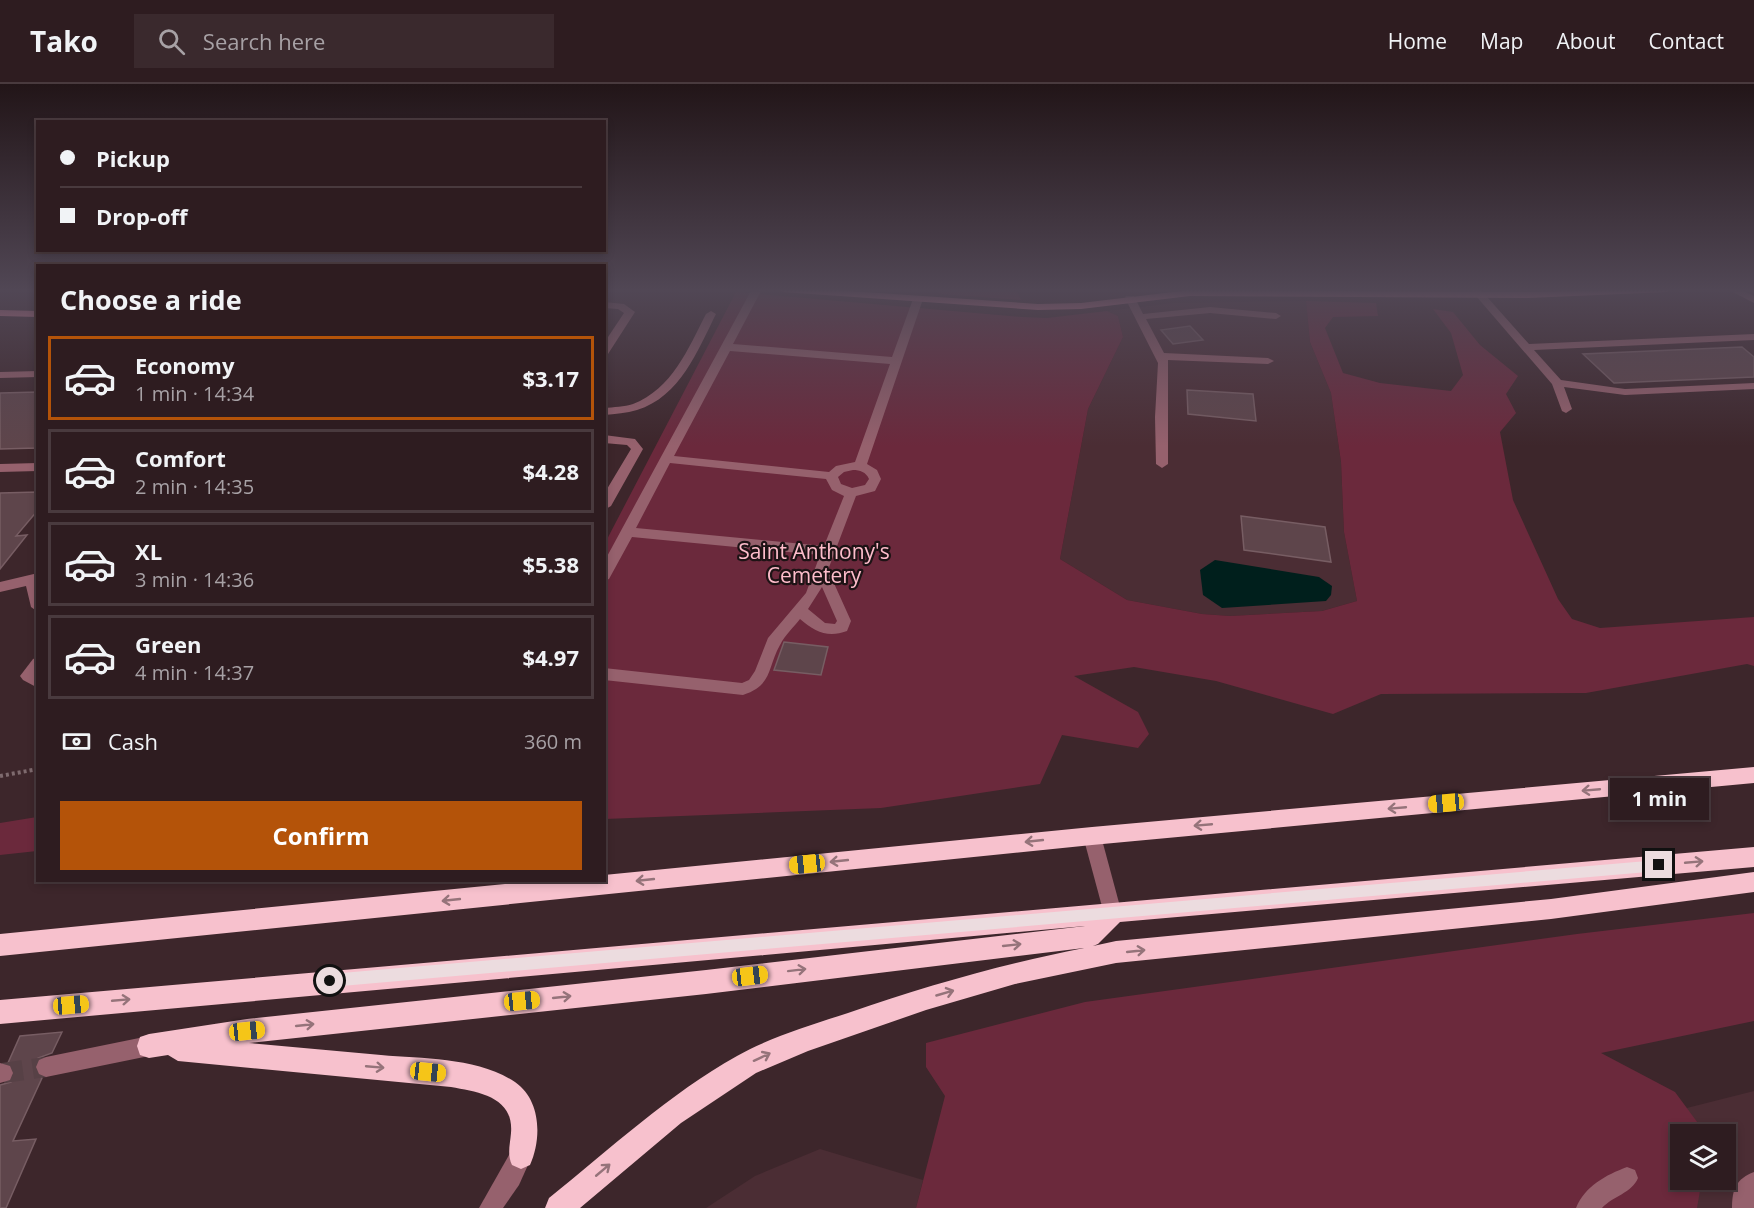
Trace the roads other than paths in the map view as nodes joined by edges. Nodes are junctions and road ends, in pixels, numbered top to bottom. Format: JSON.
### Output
{"nodes":[{"id":1,"x":696,"y":341,"type":"edge"},
{"id":2,"x":729,"y":341,"type":"edge"},
{"id":3,"x":902,"y":341,"type":"edge"},
{"id":4,"x":1153,"y":341,"type":"edge"},
{"id":5,"x":1522,"y":341,"type":"edge"},
{"id":6,"x":1653,"y":341,"type":"edge"},
{"id":7,"x":726,"y":347,"type":"junction"},
{"id":8,"x":1527,"y":347,"type":"junction"},
{"id":9,"x":1160,"y":356,"type":"junction"},
{"id":10,"x":895,"y":361,"type":"junction"},
{"id":11,"x":1268,"y":361,"type":"dead end"},
{"id":12,"x":36,"y":374,"type":"edge"},
{"id":13,"x":0,"y":375,"type":"edge"},
{"id":14,"x":1557,"y":383,"type":"junction"},
{"id":15,"x":1754,"y":386,"type":"edge"},
{"id":16,"x":1566,"y":409,"type":"dead end"},
{"id":17,"x":606,"y":411,"type":"edge"},
{"id":18,"x":606,"y":439,"type":"edge"},
{"id":19,"x":667,"y":459,"type":"junction"},
{"id":20,"x":1162,"y":464,"type":"dead end"},
{"id":21,"x":860,"y":466,"type":"junction"},
{"id":22,"x":36,"y":467,"type":"edge"},
{"id":23,"x":0,"y":468,"type":"edge"},
{"id":24,"x":832,"y":476,"type":"junction"},
{"id":25,"x":851,"y":493,"type":"junction"},
{"id":26,"x":606,"y":503,"type":"edge"},
{"id":27,"x":628,"y":532,"type":"junction"},
{"id":28,"x":828,"y":550,"type":"junction"},
{"id":29,"x":821,"y":569,"type":"junction"},
{"id":30,"x":606,"y":572,"type":"edge"},
{"id":31,"x":35,"y":579,"type":"edge"},
{"id":32,"x":0,"y":587,"type":"edge"},
{"id":33,"x":801,"y":611,"type":"junction"},
{"id":34,"x":36,"y":666,"type":"edge"},
{"id":35,"x":606,"y":674,"type":"edge"},
{"id":36,"x":36,"y":681,"type":"edge"},
{"id":37,"x":1754,"y":775,"type":"edge"},
{"id":38,"x":1092,"y":836,"type":"junction"},
{"id":39,"x":1754,"y":857,"type":"edge"},
{"id":40,"x":1754,"y":882,"type":"edge"},
{"id":41,"x":1113,"y":914,"type":"junction"},
{"id":42,"x":0,"y":945,"type":"edge"},
{"id":43,"x":0,"y":1012,"type":"edge"},
{"id":44,"x":149,"y":1046,"type":"junction"},
{"id":45,"x":46,"y":1067,"type":"tunnel mouth"},
{"id":46,"x":521,"y":1156,"type":"junction"},
{"id":47,"x":1626,"y":1178,"type":"dead end"},
{"id":48,"x":1754,"y":1183,"type":"edge"},
{"id":49,"x":490,"y":1208,"type":"edge"},
{"id":50,"x":497,"y":1208,"type":"edge"},
{"id":51,"x":559,"y":1208,"type":"edge"},
{"id":52,"x":1587,"y":1208,"type":"edge"},
{"id":53,"x":1743,"y":1208,"type":"edge"}],
"edges":[{"from":1,"to":17,"type":"street"},
{"from":2,"to":7,"type":"street"},
{"from":3,"to":10,"type":"street"},
{"from":4,"to":9,"type":"street"},
{"from":5,"to":8,"type":"street"},
{"from":6,"to":8,"type":"street"},
{"from":7,"to":10,"type":"street"},
{"from":7,"to":19,"type":"street"},
{"from":8,"to":14,"type":"street"},
{"from":9,"to":11,"type":"street"},
{"from":9,"to":20,"type":"street"},
{"from":10,"to":21,"type":"street"},
{"from":12,"to":13,"type":"street"},
{"from":14,"to":15,"type":"street"},
{"from":14,"to":16,"type":"street"},
{"from":18,"to":26,"type":"street"},
{"from":19,"to":24,"type":"street"},
{"from":19,"to":27,"type":"street"},
{"from":21,"to":24,"type":"street"},
{"from":21,"to":25,"type":"street"},
{"from":22,"to":23,"type":"street"},
{"from":24,"to":25,"type":"street"},
{"from":25,"to":28,"type":"street"},
{"from":27,"to":28,"type":"street"},
{"from":27,"to":30,"type":"street"},
{"from":28,"to":29,"type":"street"},
{"from":29,"to":33,"type":"street"},
{"from":29,"to":33,"type":"street"},
{"from":31,"to":32,"type":"street"},
{"from":33,"to":35,"type":"street"},
{"from":34,"to":36,"type":"street"},
{"from":37,"to":38,"type":"highway","one_way":true},
{"from":38,"to":41,"type":"street"},
{"from":38,"to":42,"type":"highway","one_way":true},
{"from":41,"to":39,"type":"highway","one_way":true},
{"from":51,"to":40,"type":"highway","one_way":true},
{"from":43,"to":41,"type":"highway","one_way":true},
{"from":44,"to":41,"type":"highway","one_way":true},
{"from":44,"to":45,"type":"street"},
{"from":44,"to":46,"type":"highway","one_way":true},
{"from":46,"to":49,"type":"street"},
{"from":46,"to":50,"type":"street"},
{"from":47,"to":52,"type":"street"},
{"from":48,"to":53,"type":"street"}]}
